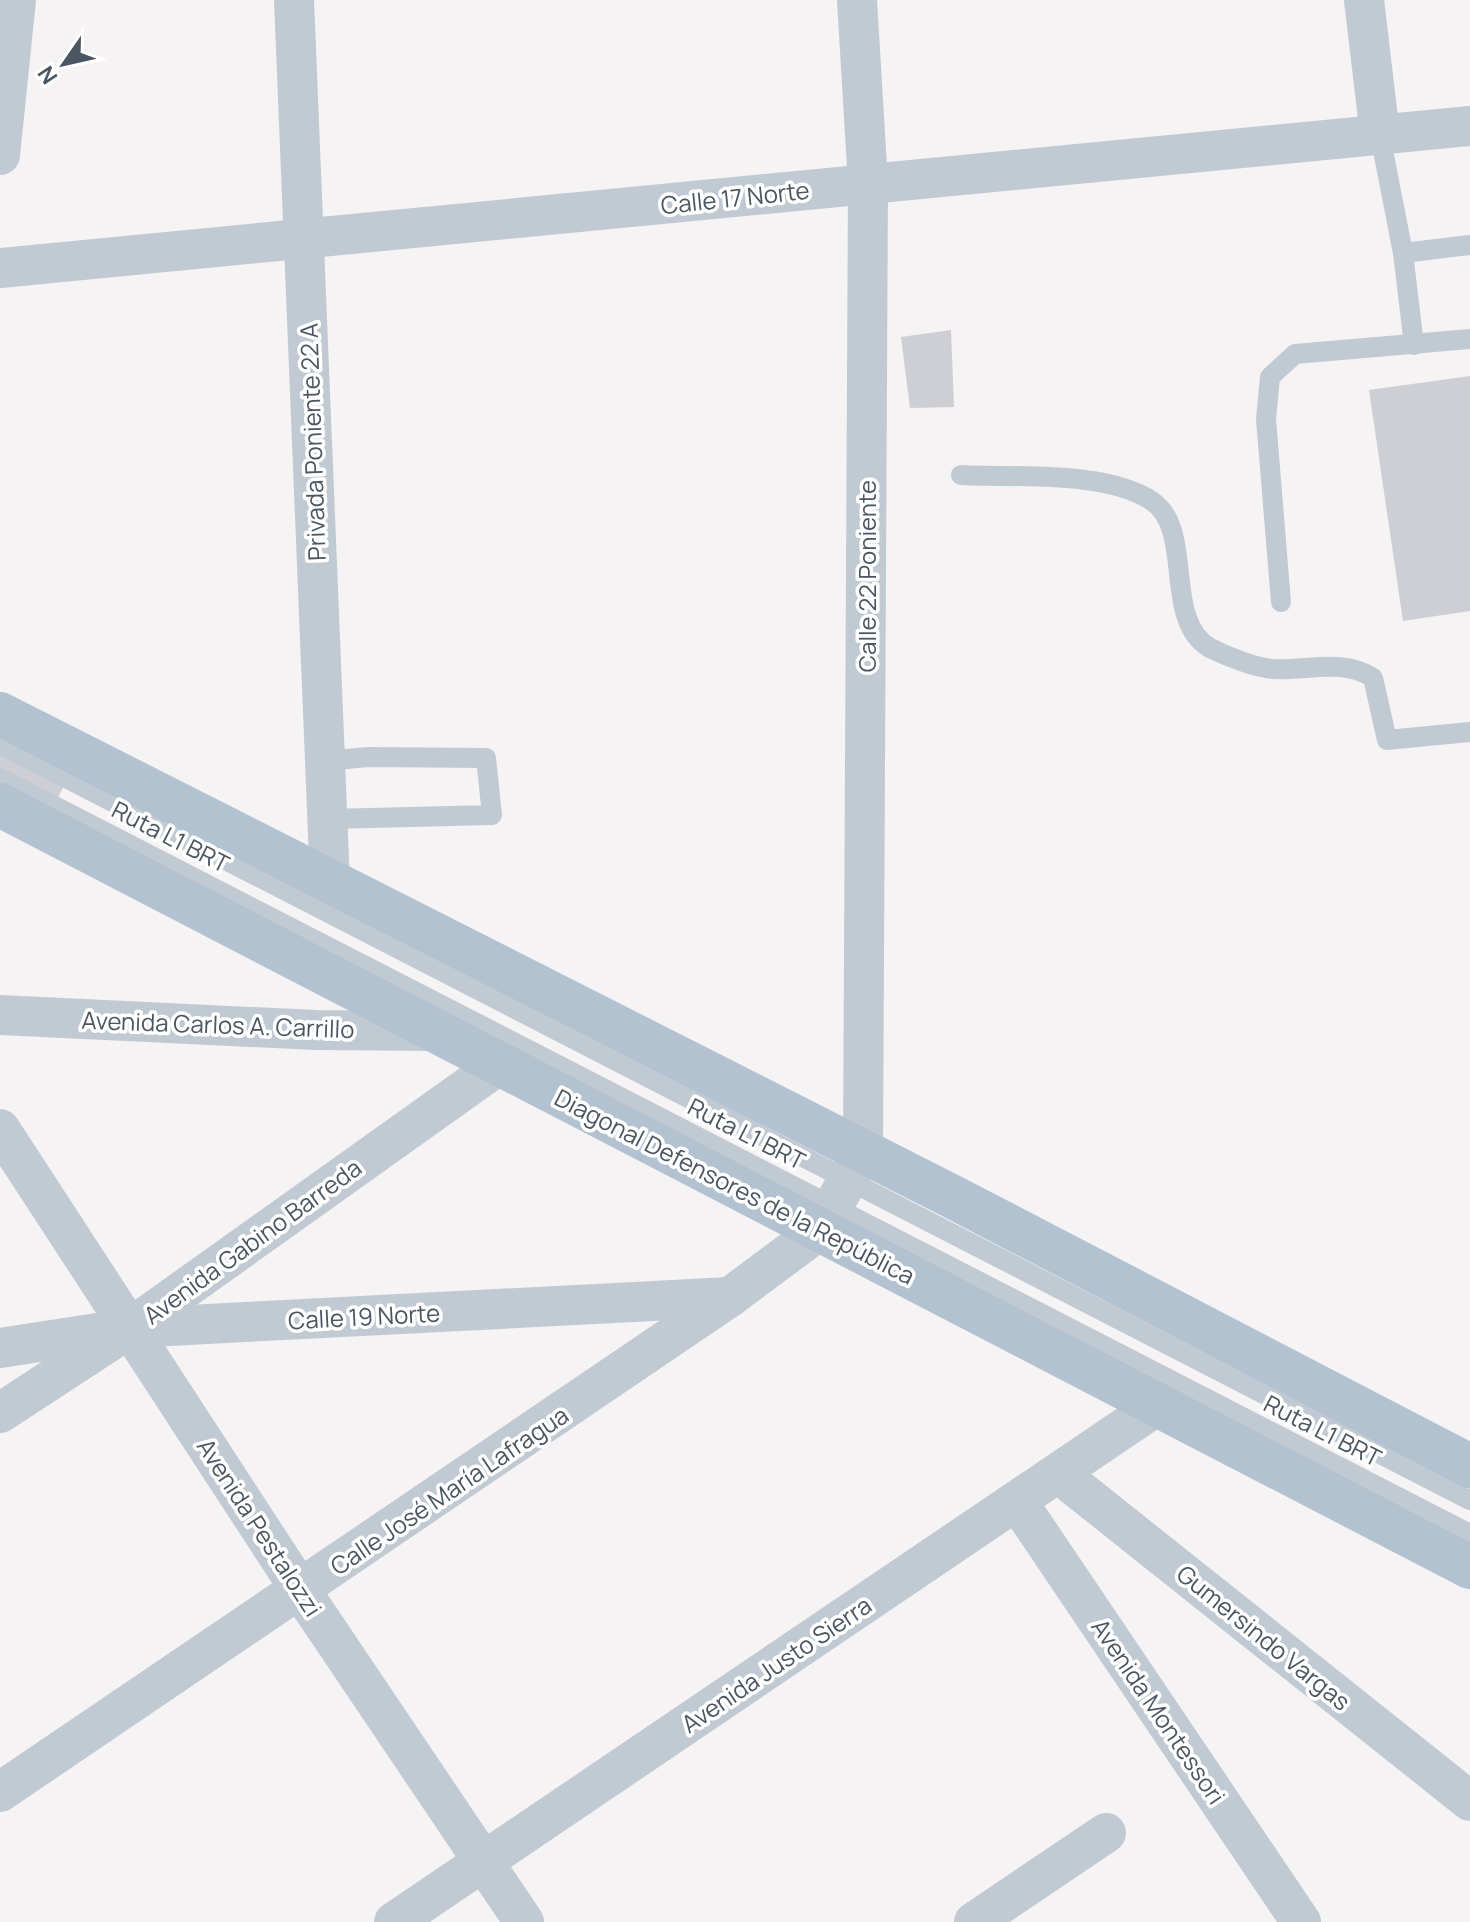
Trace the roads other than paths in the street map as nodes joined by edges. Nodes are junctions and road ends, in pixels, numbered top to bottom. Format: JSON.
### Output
{"nodes":[{"id":1,"x":16,"y":0,"type":"edge"},
{"id":2,"x":294,"y":0,"type":"edge"},
{"id":3,"x":857,"y":0,"type":"edge"},
{"id":4,"x":1364,"y":0,"type":"edge"},
{"id":5,"x":1470,"y":126,"type":"edge"},
{"id":6,"x":1380,"y":135,"type":"junction"},
{"id":7,"x":0,"y":155,"type":"edge"},
{"id":8,"x":868,"y":184,"type":"junction"},
{"id":9,"x":304,"y":239,"type":"junction"},
{"id":10,"x":1470,"y":245,"type":"edge"},
{"id":11,"x":1403,"y":253,"type":"junction"},
{"id":12,"x":0,"y":268,"type":"edge"},
{"id":13,"x":1470,"y":339,"type":"edge"},
{"id":14,"x":1414,"y":345,"type":"junction"},
{"id":15,"x":961,"y":475,"type":"dead end"},
{"id":16,"x":1281,"y":602,"type":"dead end"},
{"id":17,"x":0,"y":714,"type":"edge"},
{"id":18,"x":1470,"y":732,"type":"edge"},
{"id":19,"x":0,"y":744,"type":"edge"},
{"id":20,"x":325,"y":761,"type":"junction"},
{"id":21,"x":0,"y":778,"type":"edge"},
{"id":22,"x":0,"y":805,"type":"edge"},
{"id":23,"x":328,"y":819,"type":"junction"},
{"id":24,"x":330,"y":884,"type":"junction"},
{"id":25,"x":0,"y":1015,"type":"edge"},
{"id":26,"x":436,"y":1031,"type":"junction"},
{"id":27,"x":500,"y":1064,"type":"junction"},
{"id":28,"x":0,"y":1129,"type":"edge"},
{"id":29,"x":841,"y":1191,"type":"junction"},
{"id":30,"x":730,"y":1297,"type":"junction"},
{"id":31,"x":130,"y":1328,"type":"junction"},
{"id":32,"x":0,"y":1348,"type":"edge"},
{"id":33,"x":1158,"y":1405,"type":"junction"},
{"id":34,"x":0,"y":1413,"type":"edge"},
{"id":35,"x":1470,"y":1466,"type":"edge"},
{"id":36,"x":1058,"y":1473,"type":"junction"},
{"id":37,"x":1470,"y":1500,"type":"edge"},
{"id":38,"x":1017,"y":1501,"type":"junction"},
{"id":39,"x":1470,"y":1534,"type":"edge"},
{"id":40,"x":1470,"y":1567,"type":"edge"},
{"id":41,"x":301,"y":1591,"type":"junction"},
{"id":42,"x":0,"y":1792,"type":"edge"},
{"id":43,"x":1470,"y":1801,"type":"edge"},
{"id":44,"x":1106,"y":1833,"type":"dead end"},
{"id":45,"x":484,"y":1861,"type":"junction"},
{"id":46,"x":394,"y":1922,"type":"edge"},
{"id":47,"x":524,"y":1922,"type":"edge"},
{"id":48,"x":974,"y":1922,"type":"edge"},
{"id":49,"x":1301,"y":1922,"type":"edge"}],
"edges":[{"from":1,"to":7,"type":"street"},
{"from":2,"to":9,"type":"street","name":"Privada Poniente 22 A"},
{"from":3,"to":8,"type":"street","name":"Calle 22 Poniente"},
{"from":4,"to":6,"type":"street"},
{"from":5,"to":6,"type":"street","name":"Calle 17 Norte"},
{"from":6,"to":8,"type":"street","name":"Calle 17 Norte"},
{"from":6,"to":11,"type":"lane"},
{"from":8,"to":9,"type":"street","name":"Calle 17 Norte"},
{"from":8,"to":29,"type":"street","name":"Calle 22 Poniente"},
{"from":9,"to":12,"type":"street","name":"Calle 17 Norte"},
{"from":9,"to":20,"type":"street","name":"Privada Poniente 22 A"},
{"from":10,"to":11,"type":"lane"},
{"from":11,"to":14,"type":"lane"},
{"from":13,"to":14,"type":"lane"},
{"from":14,"to":16,"type":"lane"},
{"from":15,"to":18,"type":"lane"},
{"from":17,"to":24,"type":"main road","name":"Diagonal Defensores de la República"},
{"from":19,"to":29,"type":"lane","name":"Ruta L1 BRT"},
{"from":20,"to":23,"type":"street","name":"Privada Poniente 22 A"},
{"from":20,"to":23,"type":"lane"},
{"from":21,"to":29,"type":"lane","name":"Ruta L1 BRT"},
{"from":22,"to":26,"type":"main road","name":"Diagonal Defensores de la República"},
{"from":23,"to":24,"type":"street","name":"Privada Poniente 22 A"},
{"from":24,"to":29,"type":"main road","name":"Diagonal Defensores de la República"},
{"from":25,"to":26,"type":"street","name":"Avenida Carlos A. Carrillo"},
{"from":26,"to":27,"type":"main road","name":"Diagonal Defensores de la República"},
{"from":27,"to":29,"type":"main road","name":"Diagonal Defensores de la República"},
{"from":27,"to":31,"type":"street","name":"Avenida Gabino Barreda"},
{"from":28,"to":31,"type":"street","name":"Avenida Pestalozzi"},
{"from":29,"to":30,"type":"street","name":"Calle José María Lafragua"},
{"from":29,"to":33,"type":"main road","name":"Diagonal Defensores de la República"},
{"from":29,"to":35,"type":"main road","name":"Diagonal Defensores de la República"},
{"from":29,"to":37,"type":"lane","name":"Ruta L1 BRT"},
{"from":29,"to":39,"type":"lane","name":"Ruta L1 BRT"},
{"from":30,"to":31,"type":"street","name":"Calle 19 Norte"},
{"from":30,"to":41,"type":"street","name":"Calle José María Lafragua"},
{"from":31,"to":32,"type":"street","name":"Calle 19 Norte"},
{"from":31,"to":34,"type":"street","name":"Avenida Gabino Barreda"},
{"from":31,"to":41,"type":"street","name":"Avenida Pestalozzi"},
{"from":33,"to":36,"type":"street","name":"Avenida Justo Sierra"},
{"from":33,"to":40,"type":"main road","name":"Diagonal Defensores de la República"},
{"from":36,"to":38,"type":"street","name":"Avenida Justo Sierra"},
{"from":36,"to":43,"type":"street","name":"Gumersindo Vargas"},
{"from":38,"to":45,"type":"street","name":"Avenida Justo Sierra"},
{"from":38,"to":49,"type":"street","name":"Avenida Montessori"},
{"from":41,"to":42,"type":"street","name":"Calle José María Lafragua"},
{"from":41,"to":45,"type":"street","name":"Avenida Pestalozzi"},
{"from":44,"to":48,"type":"street"},
{"from":45,"to":46,"type":"street","name":"Avenida Justo Sierra"},
{"from":45,"to":47,"type":"street","name":"Avenida Pestalozzi"}]}
